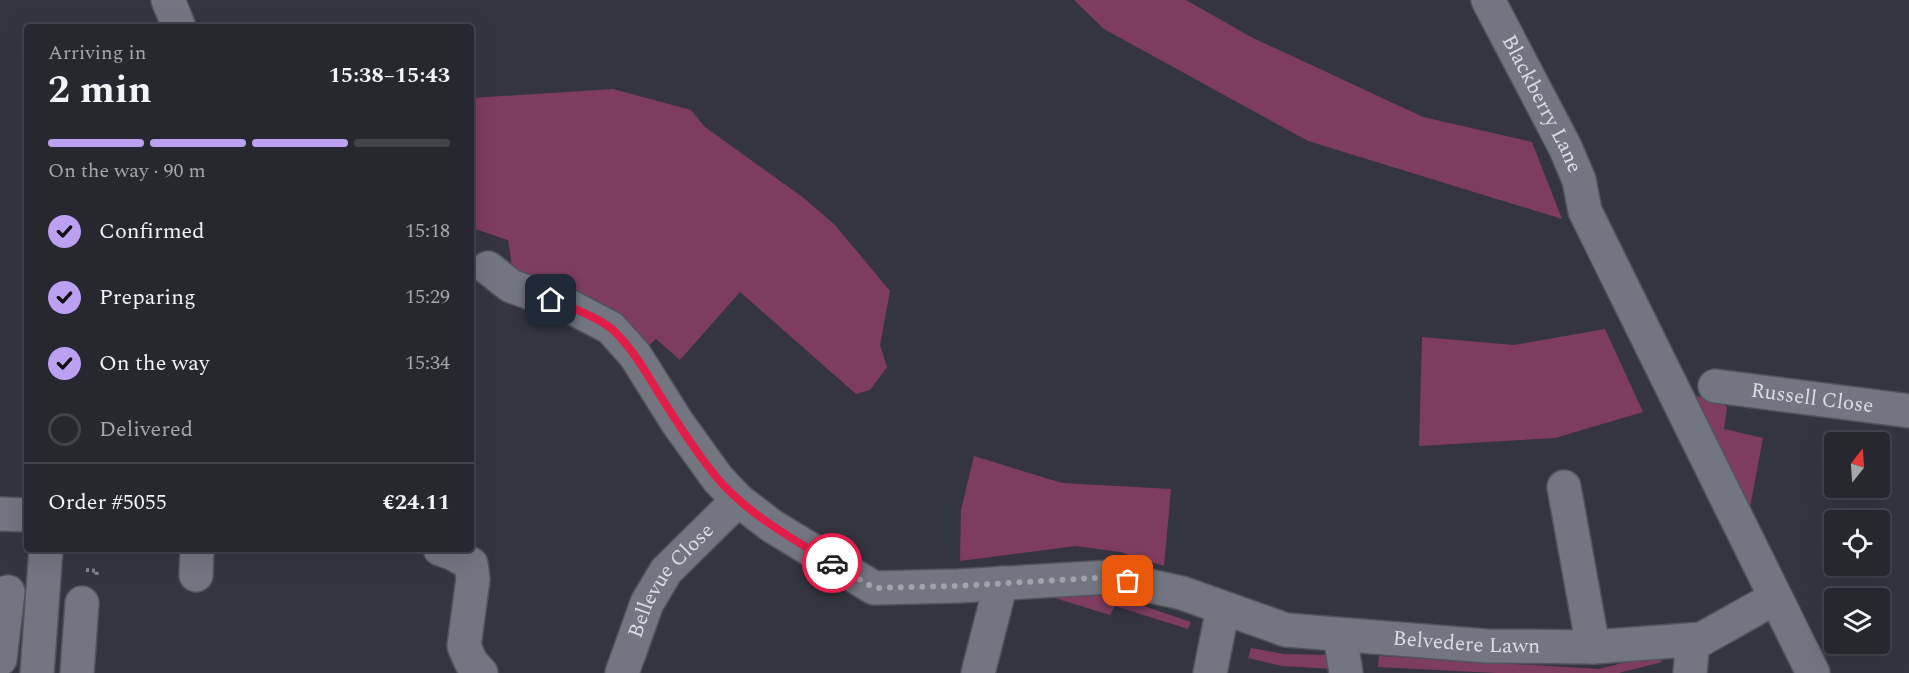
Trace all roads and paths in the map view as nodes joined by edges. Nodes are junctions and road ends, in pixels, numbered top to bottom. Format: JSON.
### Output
{"nodes":[{"id":1,"x":168,"y":0,"type":"edge"},
{"id":2,"x":1488,"y":0,"type":"edge"},
{"id":3,"x":178,"y":24,"type":"edge"},
{"id":4,"x":488,"y":268,"type":"dead end"},
{"id":5,"x":1715,"y":386,"type":"dead end"},
{"id":6,"x":1909,"y":411,"type":"edge"},
{"id":7,"x":1564,"y":487,"type":"dead end"},
{"id":8,"x":738,"y":500,"type":"junction"},
{"id":9,"x":0,"y":514,"type":"edge"},
{"id":10,"x":24,"y":515,"type":"edge"},
{"id":11,"x":46,"y":552,"type":"edge"},
{"id":12,"x":449,"y":552,"type":"edge"},
{"id":13,"x":1001,"y":584,"type":"junction"},
{"id":14,"x":8,"y":592,"type":"dead end"},
{"id":15,"x":1775,"y":598,"type":"junction"},
{"id":16,"x":82,"y":603,"type":"dead end"},
{"id":17,"x":1223,"y":608,"type":"junction"},
{"id":18,"x":1340,"y":635,"type":"junction"},
{"id":19,"x":1693,"y":640,"type":"junction"},
{"id":20,"x":1593,"y":646,"type":"junction"},
{"id":21,"x":0,"y":659,"type":"edge"},
{"id":22,"x":37,"y":673,"type":"edge"},
{"id":23,"x":77,"y":673,"type":"edge"},
{"id":24,"x":481,"y":673,"type":"edge"},
{"id":25,"x":622,"y":673,"type":"edge"},
{"id":26,"x":978,"y":673,"type":"edge"},
{"id":27,"x":1210,"y":673,"type":"edge"},
{"id":28,"x":1347,"y":673,"type":"edge"},
{"id":29,"x":1690,"y":673,"type":"edge"},
{"id":30,"x":1813,"y":673,"type":"edge"}],
"edges":[{"from":1,"to":3,"type":"street"},
{"from":2,"to":15,"type":"street","name":"Blackberry Lane"},
{"from":4,"to":8,"type":"street"},
{"from":5,"to":6,"type":"street","name":"Russell Close"},
{"from":7,"to":20,"type":"street"},
{"from":8,"to":13,"type":"street","name":"Belvedere Lawn"},
{"from":8,"to":25,"type":"street","name":"Bellevue Close"},
{"from":9,"to":10,"type":"street"},
{"from":11,"to":22,"type":"street"},
{"from":12,"to":24,"type":"street"},
{"from":13,"to":17,"type":"street","name":"Belvedere Lawn"},
{"from":13,"to":26,"type":"street"},
{"from":14,"to":21,"type":"street"},
{"from":15,"to":19,"type":"street","name":"Belvedere Lawn"},
{"from":15,"to":30,"type":"street","name":"Blackberry Lane"},
{"from":16,"to":23,"type":"street"},
{"from":17,"to":18,"type":"street","name":"Belvedere Lawn"},
{"from":17,"to":27,"type":"street"},
{"from":18,"to":20,"type":"street","name":"Belvedere Lawn"},
{"from":18,"to":28,"type":"street"},
{"from":19,"to":20,"type":"street","name":"Belvedere Lawn"},
{"from":19,"to":29,"type":"street"}]}
